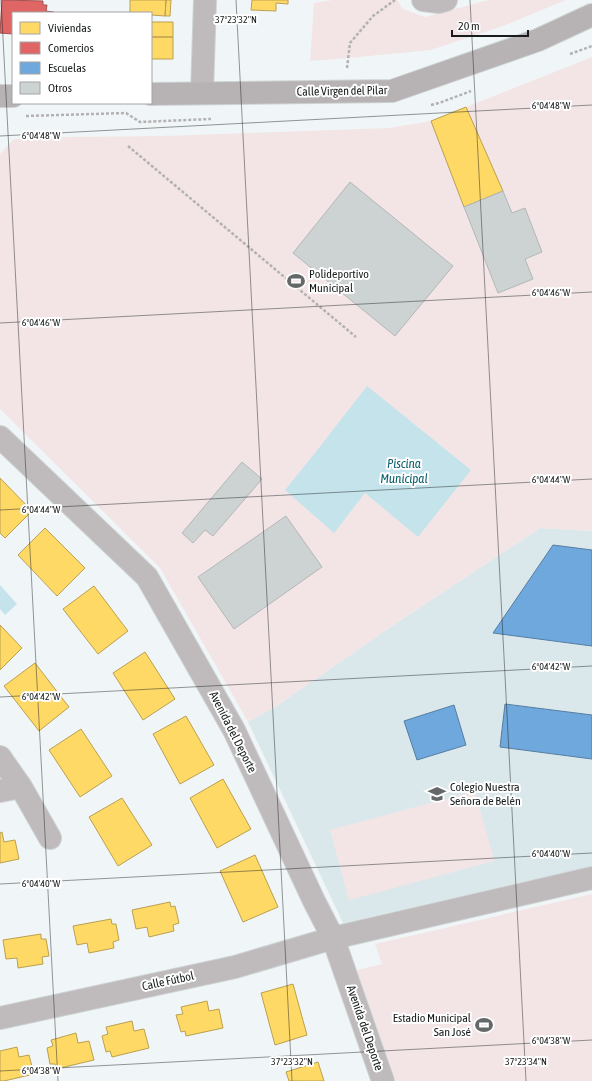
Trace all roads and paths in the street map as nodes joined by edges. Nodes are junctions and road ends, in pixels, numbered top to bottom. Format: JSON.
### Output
{"nodes":[{"id":1,"x":205,"y":0,"type":"edge"},
{"id":2,"x":395,"y":0,"type":"edge"},
{"id":3,"x":423,"y":0,"type":"edge"},
{"id":4,"x":446,"y":0,"type":"edge"},
{"id":5,"x":592,"y":15,"type":"edge"},
{"id":6,"x":344,"y":91,"type":"junction"},
{"id":7,"x":202,"y":93,"type":"junction"},
{"id":8,"x":152,"y":94,"type":"edge"},
{"id":9,"x":0,"y":96,"type":"edge"},
{"id":10,"x":12,"y":96,"type":"edge"},
{"id":11,"x":128,"y":146,"type":"dead end"},
{"id":12,"x":356,"y":337,"type":"dead end"},
{"id":13,"x":0,"y":437,"type":"edge"},
{"id":14,"x":0,"y":757,"type":"edge"},
{"id":15,"x":10,"y":789,"type":"edge"},
{"id":16,"x":50,"y":838,"type":"dead end"},
{"id":17,"x":592,"y":878,"type":"edge"},
{"id":18,"x":333,"y":938,"type":"junction"},
{"id":19,"x":0,"y":1018,"type":"edge"},
{"id":20,"x":384,"y":1081,"type":"edge"}],
"edges":[{"from":1,"to":7,"type":"street"},
{"from":2,"to":6,"type":"path"},
{"from":3,"to":4,"type":"street"},
{"from":5,"to":6,"type":"main road","name":"Calle Virgen del Pilar"},
{"from":6,"to":7,"type":"main road","name":"Calle Virgen del Pilar"},
{"from":7,"to":8,"type":"main road","name":"Calle Virgen del Pilar"},
{"from":9,"to":10,"type":"main road"},
{"from":11,"to":12,"type":"path"},
{"from":13,"to":18,"type":"street","name":"Avenida del Deporte"},
{"from":14,"to":15,"type":"street"},
{"from":15,"to":16,"type":"street"},
{"from":17,"to":18,"type":"street","name":"Calle Fútbol"},
{"from":18,"to":19,"type":"street","name":"Calle Fútbol"},
{"from":18,"to":20,"type":"street","name":"Avenida del Deporte"}]}
